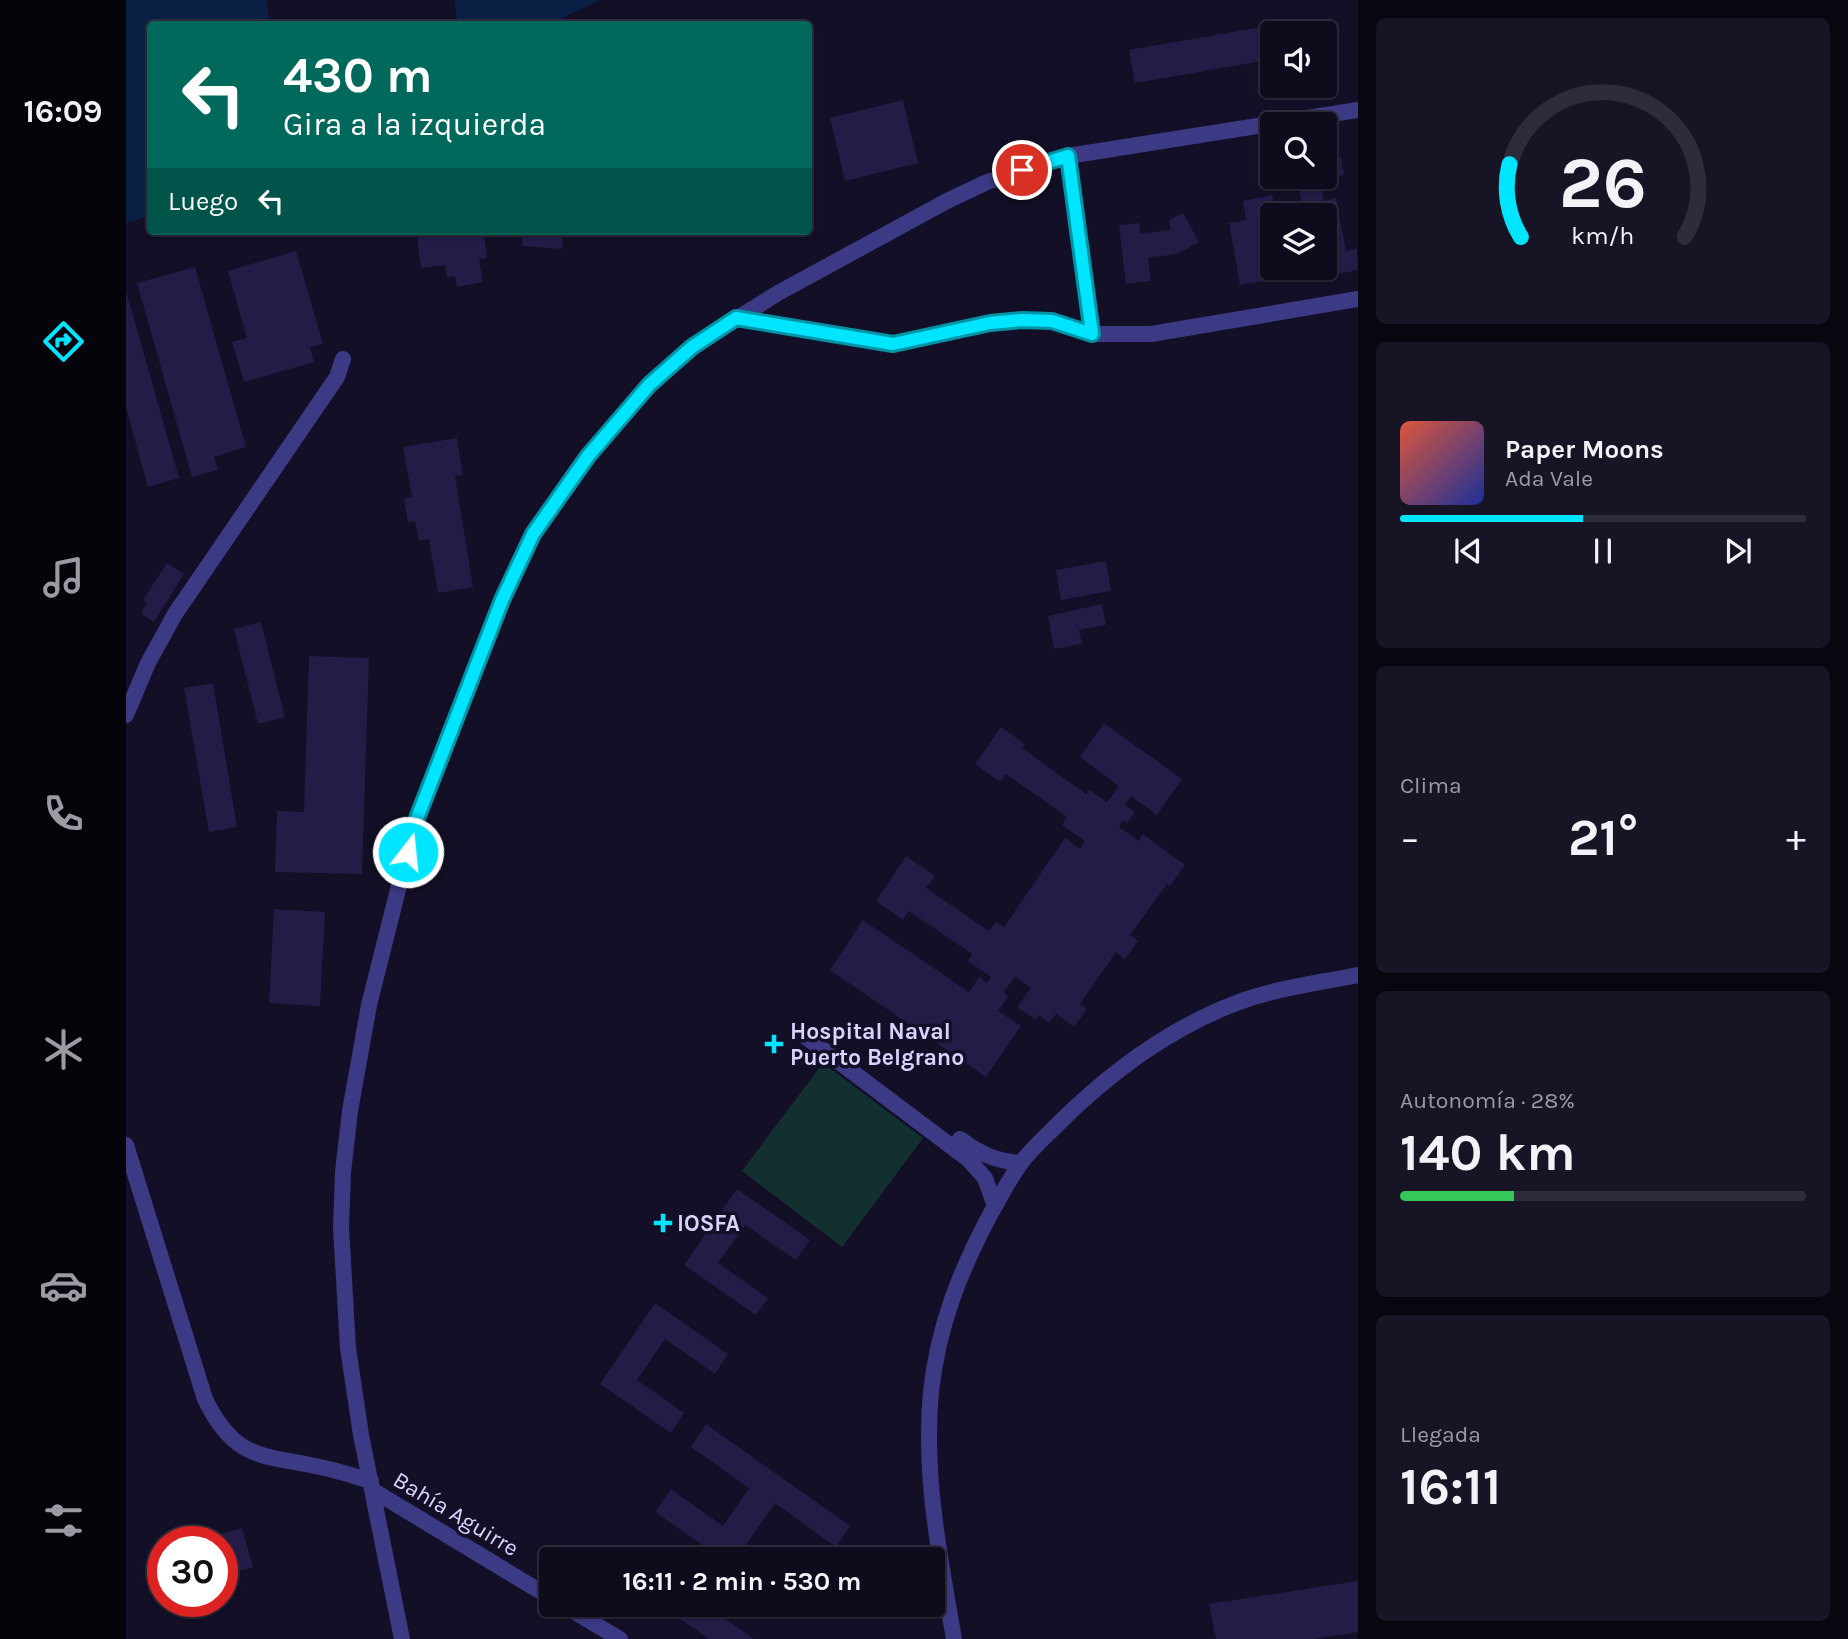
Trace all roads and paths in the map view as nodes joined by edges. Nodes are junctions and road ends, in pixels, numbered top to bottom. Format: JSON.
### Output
{"nodes":[{"id":1,"x":1358,"y":110,"type":"edge"},
{"id":2,"x":1068,"y":156,"type":"junction"},
{"id":3,"x":1358,"y":299,"type":"edge"},
{"id":4,"x":736,"y":318,"type":"junction"},
{"id":5,"x":1092,"y":334,"type":"junction"},
{"id":6,"x":343,"y":359,"type":"dead end"},
{"id":7,"x":126,"y":715,"type":"edge"},
{"id":8,"x":1358,"y":975,"type":"edge"},
{"id":9,"x":806,"y":1037,"type":"dead end"},
{"id":10,"x":907,"y":1113,"type":"junction"},
{"id":11,"x":126,"y":1145,"type":"edge"},
{"id":12,"x":1020,"y":1163,"type":"junction"},
{"id":13,"x":995,"y":1206,"type":"junction"},
{"id":14,"x":372,"y":1486,"type":"junction"},
{"id":15,"x":539,"y":1590,"type":"edge"},
{"id":16,"x":583,"y":1617,"type":"edge"},
{"id":17,"x":402,"y":1639,"type":"edge"},
{"id":18,"x":620,"y":1639,"type":"edge"},
{"id":19,"x":954,"y":1639,"type":"edge"}],
"edges":[{"from":1,"to":2,"type":"street"},
{"from":2,"to":4,"type":"street"},
{"from":2,"to":5,"type":"street"},
{"from":3,"to":5,"type":"street"},
{"from":4,"to":5,"type":"street"},
{"from":4,"to":14,"type":"street"},
{"from":6,"to":7,"type":"street"},
{"from":8,"to":12,"type":"street"},
{"from":9,"to":10,"type":"street"},
{"from":10,"to":12,"type":"street"},
{"from":10,"to":13,"type":"street"},
{"from":11,"to":14,"type":"street","name":"Bahía Aguirre"},
{"from":12,"to":13,"type":"street"},
{"from":13,"to":19,"type":"street"},
{"from":14,"to":15,"type":"street","name":"Bahía Aguirre"},
{"from":14,"to":17,"type":"street"},
{"from":16,"to":18,"type":"street"}]}
